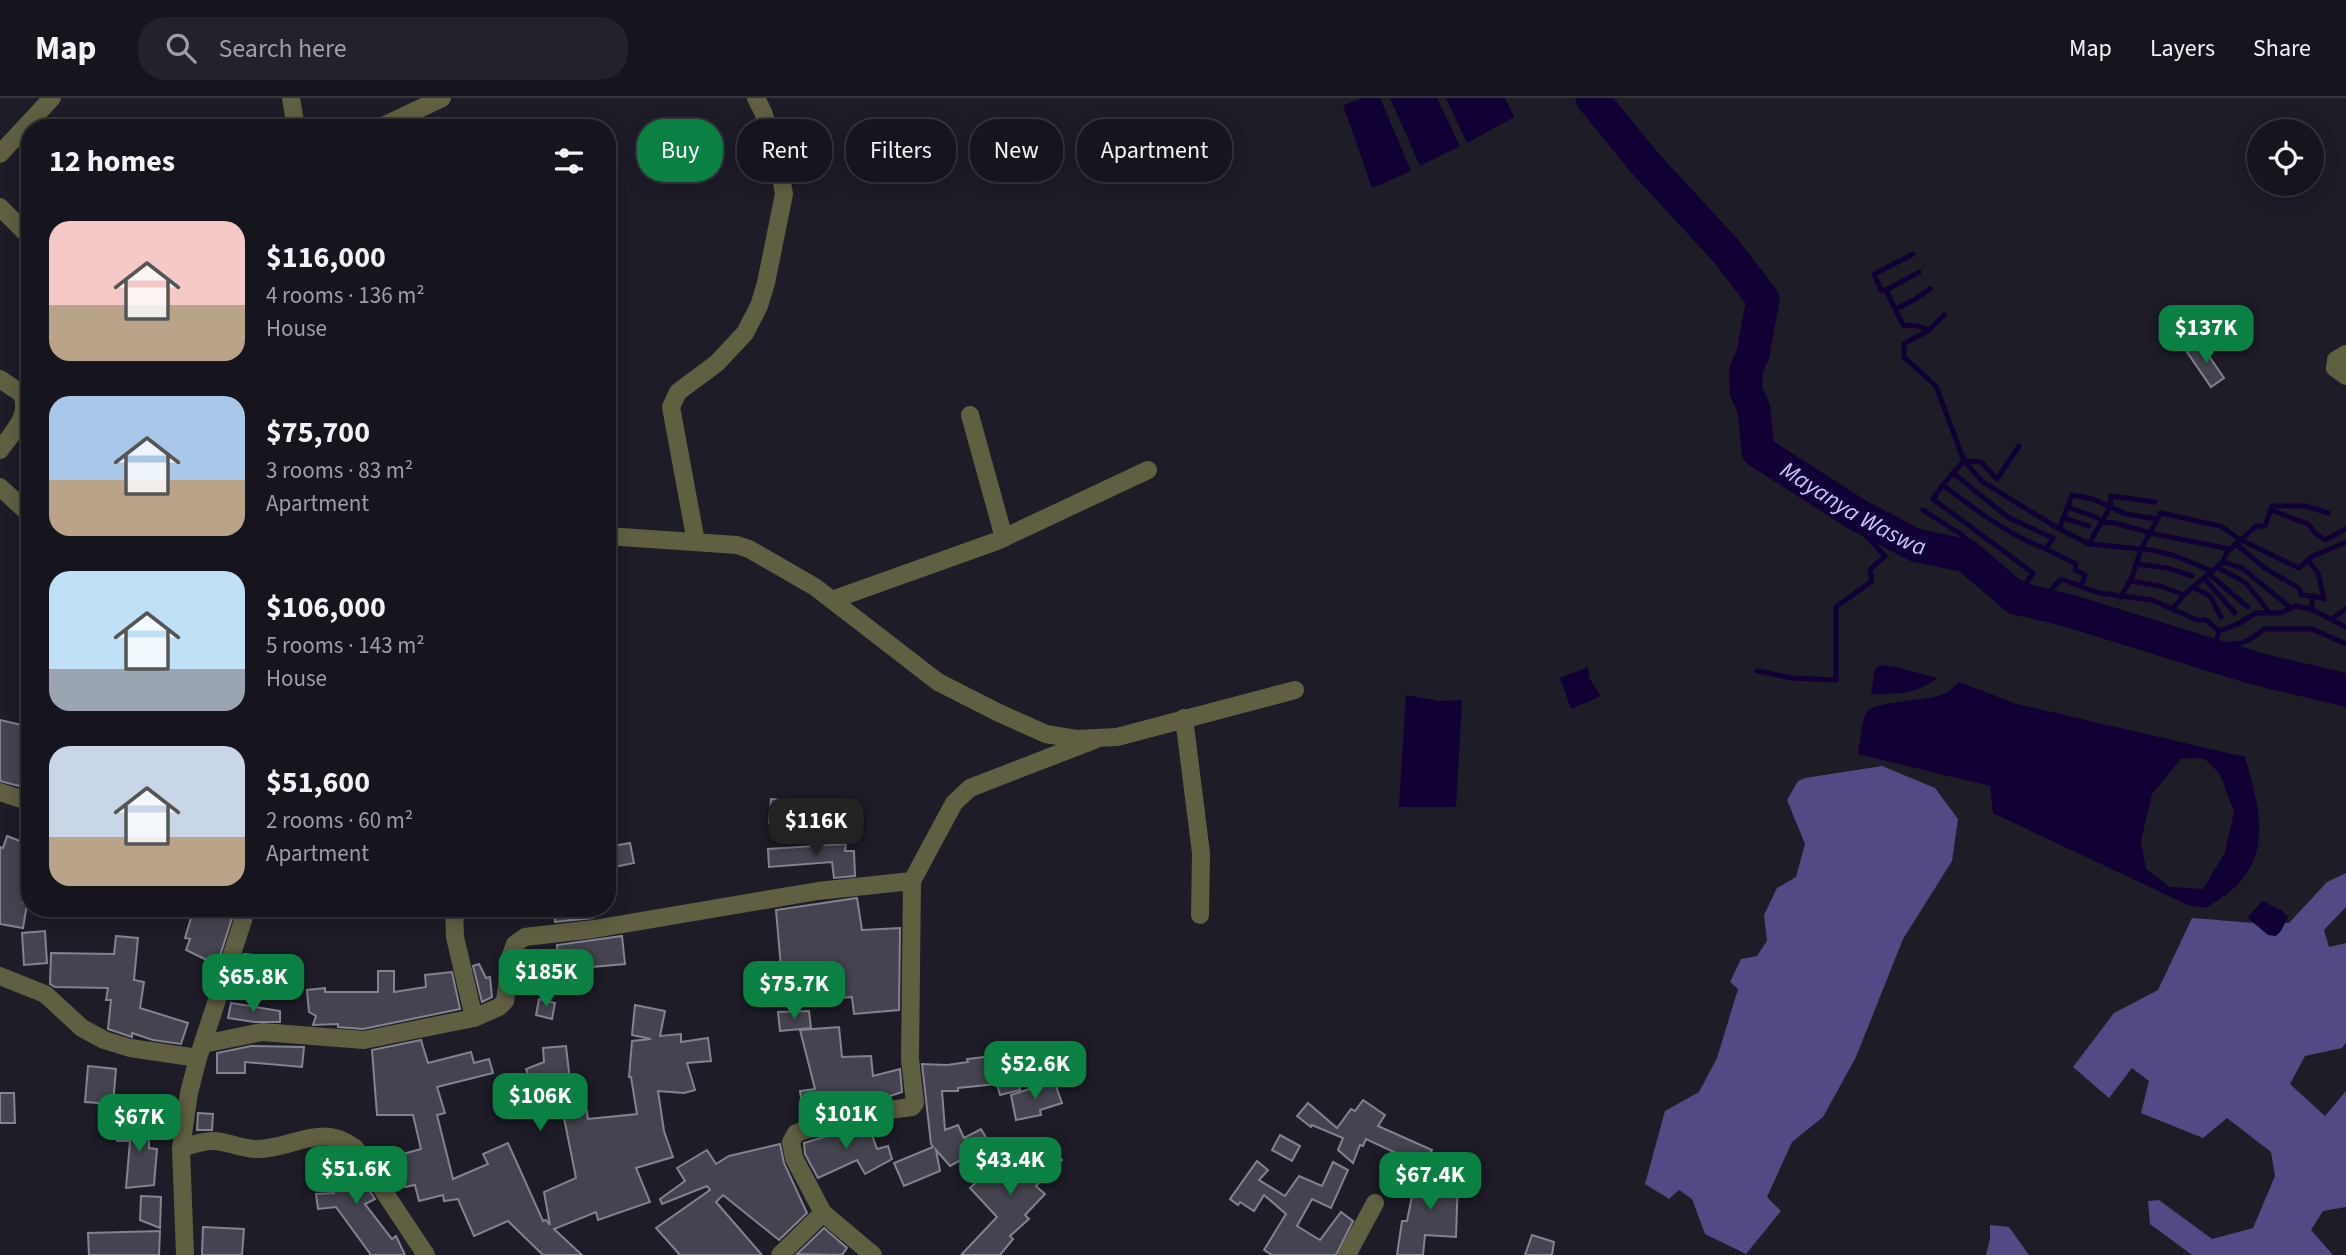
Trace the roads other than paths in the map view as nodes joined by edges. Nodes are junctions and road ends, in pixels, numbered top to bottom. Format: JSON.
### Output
{"nodes":[{"id":1,"x":52,"y":98,"type":"edge"},
{"id":2,"x":292,"y":98,"type":"edge"},
{"id":3,"x":442,"y":98,"type":"edge"},
{"id":4,"x":756,"y":98,"type":"edge"},
{"id":5,"x":32,"y":119,"type":"edge"},
{"id":6,"x":295,"y":119,"type":"edge"},
{"id":7,"x":398,"y":119,"type":"edge"},
{"id":8,"x":21,"y":131,"type":"edge"},
{"id":9,"x":0,"y":154,"type":"edge"},
{"id":10,"x":0,"y":207,"type":"edge"},
{"id":11,"x":21,"y":228,"type":"edge"},
{"id":12,"x":2346,"y":354,"type":"edge"},
{"id":13,"x":2346,"y":376,"type":"edge"},
{"id":14,"x":0,"y":379,"type":"edge"},
{"id":15,"x":21,"y":393,"type":"edge"},
{"id":16,"x":970,"y":415,"type":"dead end"},
{"id":17,"x":21,"y":418,"type":"edge"},
{"id":18,"x":0,"y":450,"type":"edge"},
{"id":19,"x":1148,"y":470,"type":"dead end"},
{"id":20,"x":0,"y":487,"type":"edge"},
{"id":21,"x":21,"y":506,"type":"edge"},
{"id":22,"x":616,"y":537,"type":"edge"},
{"id":23,"x":1004,"y":538,"type":"junction"},
{"id":24,"x":696,"y":542,"type":"junction"},
{"id":25,"x":832,"y":600,"type":"junction"},
{"id":26,"x":1295,"y":690,"type":"dead end"},
{"id":27,"x":1184,"y":718,"type":"junction"},
{"id":28,"x":1094,"y":740,"type":"junction"},
{"id":29,"x":0,"y":792,"type":"edge"},
{"id":30,"x":21,"y":799,"type":"edge"},
{"id":31,"x":912,"y":881,"type":"junction"},
{"id":32,"x":1200,"y":915,"type":"dead end"},
{"id":33,"x":244,"y":917,"type":"edge"},
{"id":34,"x":454,"y":917,"type":"edge"},
{"id":35,"x":0,"y":976,"type":"edge"},
{"id":36,"x":474,"y":1018,"type":"junction"},
{"id":37,"x":201,"y":1051,"type":"junction"},
{"id":38,"x":181,"y":1148,"type":"junction"},
{"id":39,"x":1375,"y":1203,"type":"dead end"},
{"id":40,"x":823,"y":1213,"type":"junction"},
{"id":41,"x":185,"y":1255,"type":"edge"},
{"id":42,"x":426,"y":1255,"type":"edge"},
{"id":43,"x":779,"y":1255,"type":"edge"},
{"id":44,"x":873,"y":1255,"type":"edge"},
{"id":45,"x":1347,"y":1255,"type":"edge"}],
"edges":[{"from":1,"to":5,"type":"street"},
{"from":2,"to":6,"type":"street"},
{"from":3,"to":7,"type":"street"},
{"from":4,"to":24,"type":"street"},
{"from":8,"to":9,"type":"street"},
{"from":10,"to":11,"type":"street"},
{"from":12,"to":13,"type":"street"},
{"from":14,"to":15,"type":"street"},
{"from":16,"to":23,"type":"street"},
{"from":17,"to":18,"type":"street"},
{"from":19,"to":23,"type":"street"},
{"from":20,"to":21,"type":"street"},
{"from":22,"to":24,"type":"street"},
{"from":23,"to":25,"type":"street"},
{"from":24,"to":25,"type":"street"},
{"from":25,"to":28,"type":"street"},
{"from":26,"to":27,"type":"street"},
{"from":27,"to":28,"type":"street"},
{"from":27,"to":32,"type":"street"},
{"from":28,"to":31,"type":"street"},
{"from":29,"to":30,"type":"street"},
{"from":31,"to":36,"type":"street"},
{"from":31,"to":40,"type":"street"},
{"from":33,"to":37,"type":"street"},
{"from":34,"to":36,"type":"street"},
{"from":35,"to":37,"type":"street"},
{"from":36,"to":37,"type":"street"},
{"from":37,"to":38,"type":"street"},
{"from":38,"to":41,"type":"street"},
{"from":38,"to":42,"type":"street"},
{"from":39,"to":45,"type":"street"},
{"from":40,"to":43,"type":"street"},
{"from":40,"to":44,"type":"street"}]}
